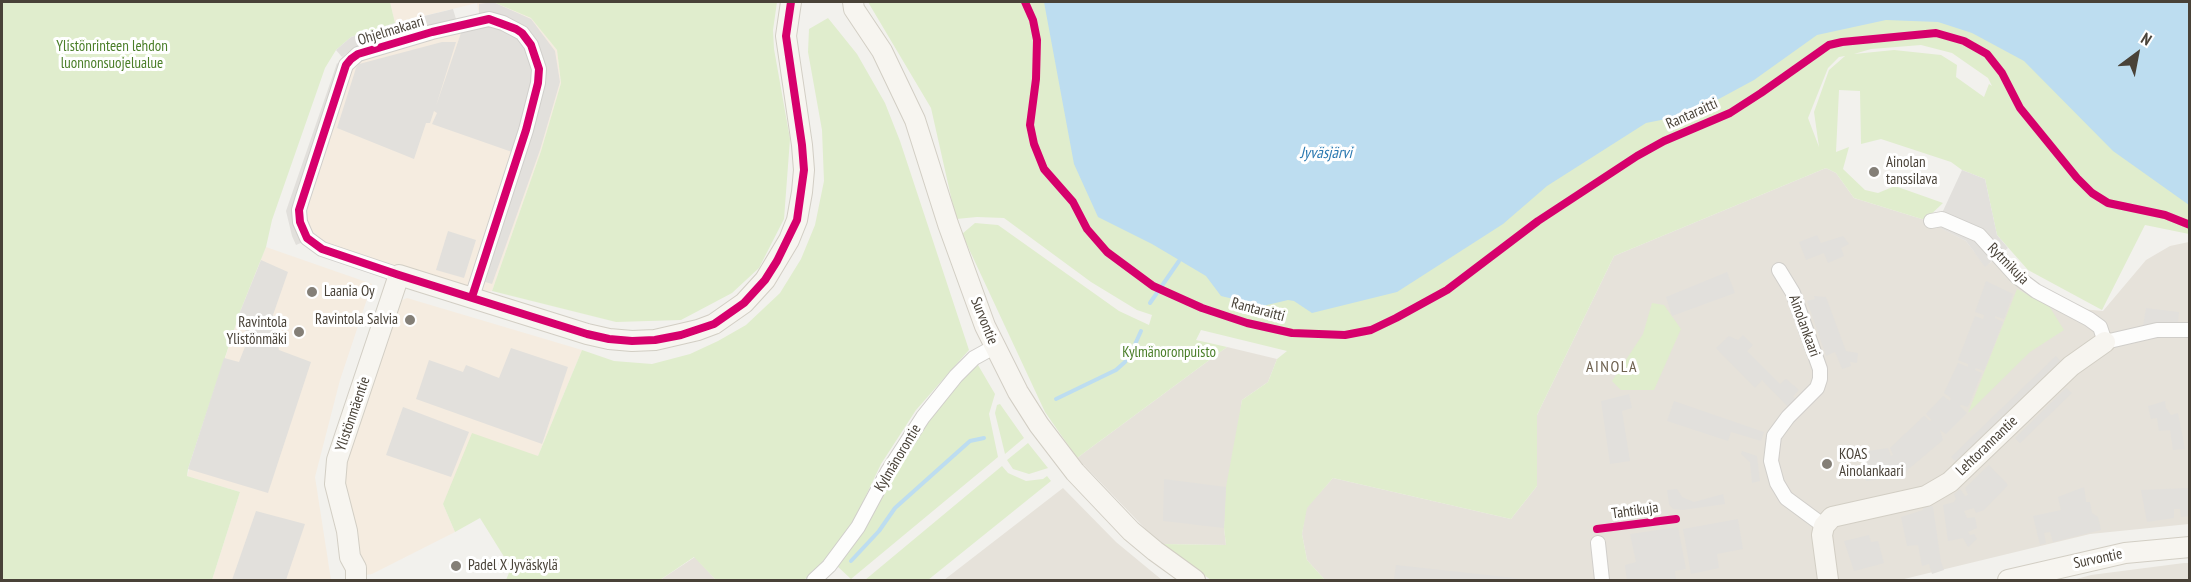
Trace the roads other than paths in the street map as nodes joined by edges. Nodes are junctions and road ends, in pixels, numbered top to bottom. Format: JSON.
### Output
{"nodes":[{"id":1,"x":794,"y":3,"type":"edge"},
{"id":2,"x":850,"y":4,"type":"edge"},
{"id":3,"x":1930,"y":221,"type":"dead end"},
{"id":4,"x":1779,"y":270,"type":"dead end"},
{"id":5,"x":399,"y":275,"type":"junction"},
{"id":6,"x":472,"y":297,"type":"junction"},
{"id":7,"x":2190,"y":330,"type":"edge"},
{"id":8,"x":2105,"y":342,"type":"junction"},
{"id":9,"x":994,"y":347,"type":"junction"},
{"id":10,"x":1824,"y":526,"type":"junction"},
{"id":11,"x":1598,"y":543,"type":"dead end"},
{"id":12,"x":2190,"y":547,"type":"edge"},
{"id":13,"x":350,"y":557,"type":"junction"},
{"id":14,"x":343,"y":580,"type":"edge"},
{"id":15,"x":356,"y":580,"type":"edge"},
{"id":16,"x":814,"y":580,"type":"edge"},
{"id":17,"x":1195,"y":580,"type":"edge"},
{"id":18,"x":1602,"y":580,"type":"edge"},
{"id":19,"x":1828,"y":580,"type":"edge"},
{"id":20,"x":2008,"y":580,"type":"edge"}],
"edges":[{"from":1,"to":6,"type":"street","name":"Ohjelmakaari"},
{"from":2,"to":9,"type":"street","name":"Survontie"},
{"from":3,"to":8,"type":"street","name":"Rytmikuja"},
{"from":4,"to":10,"type":"street","name":"Ainolankaari"},
{"from":5,"to":6,"type":"street","name":"Ohjelmakaari"},
{"from":5,"to":6,"type":"street","name":"Ohjelmakaari"},
{"from":5,"to":13,"type":"street","name":"Ylistönmäentie"},
{"from":7,"to":8,"type":"street","name":"Lehtorannantie"},
{"from":8,"to":10,"type":"street","name":"Lehtorannantie"},
{"from":9,"to":16,"type":"street","name":"Kylmänorontie"},
{"from":9,"to":17,"type":"street","name":"Survontie"},
{"from":10,"to":19,"type":"street"},
{"from":11,"to":18,"type":"street"},
{"from":12,"to":20,"type":"street","name":"Survontie"},
{"from":13,"to":14,"type":"street","name":"Ylistönmäentie"},
{"from":13,"to":15,"type":"street","name":"Ylistönmäentie"}]}
